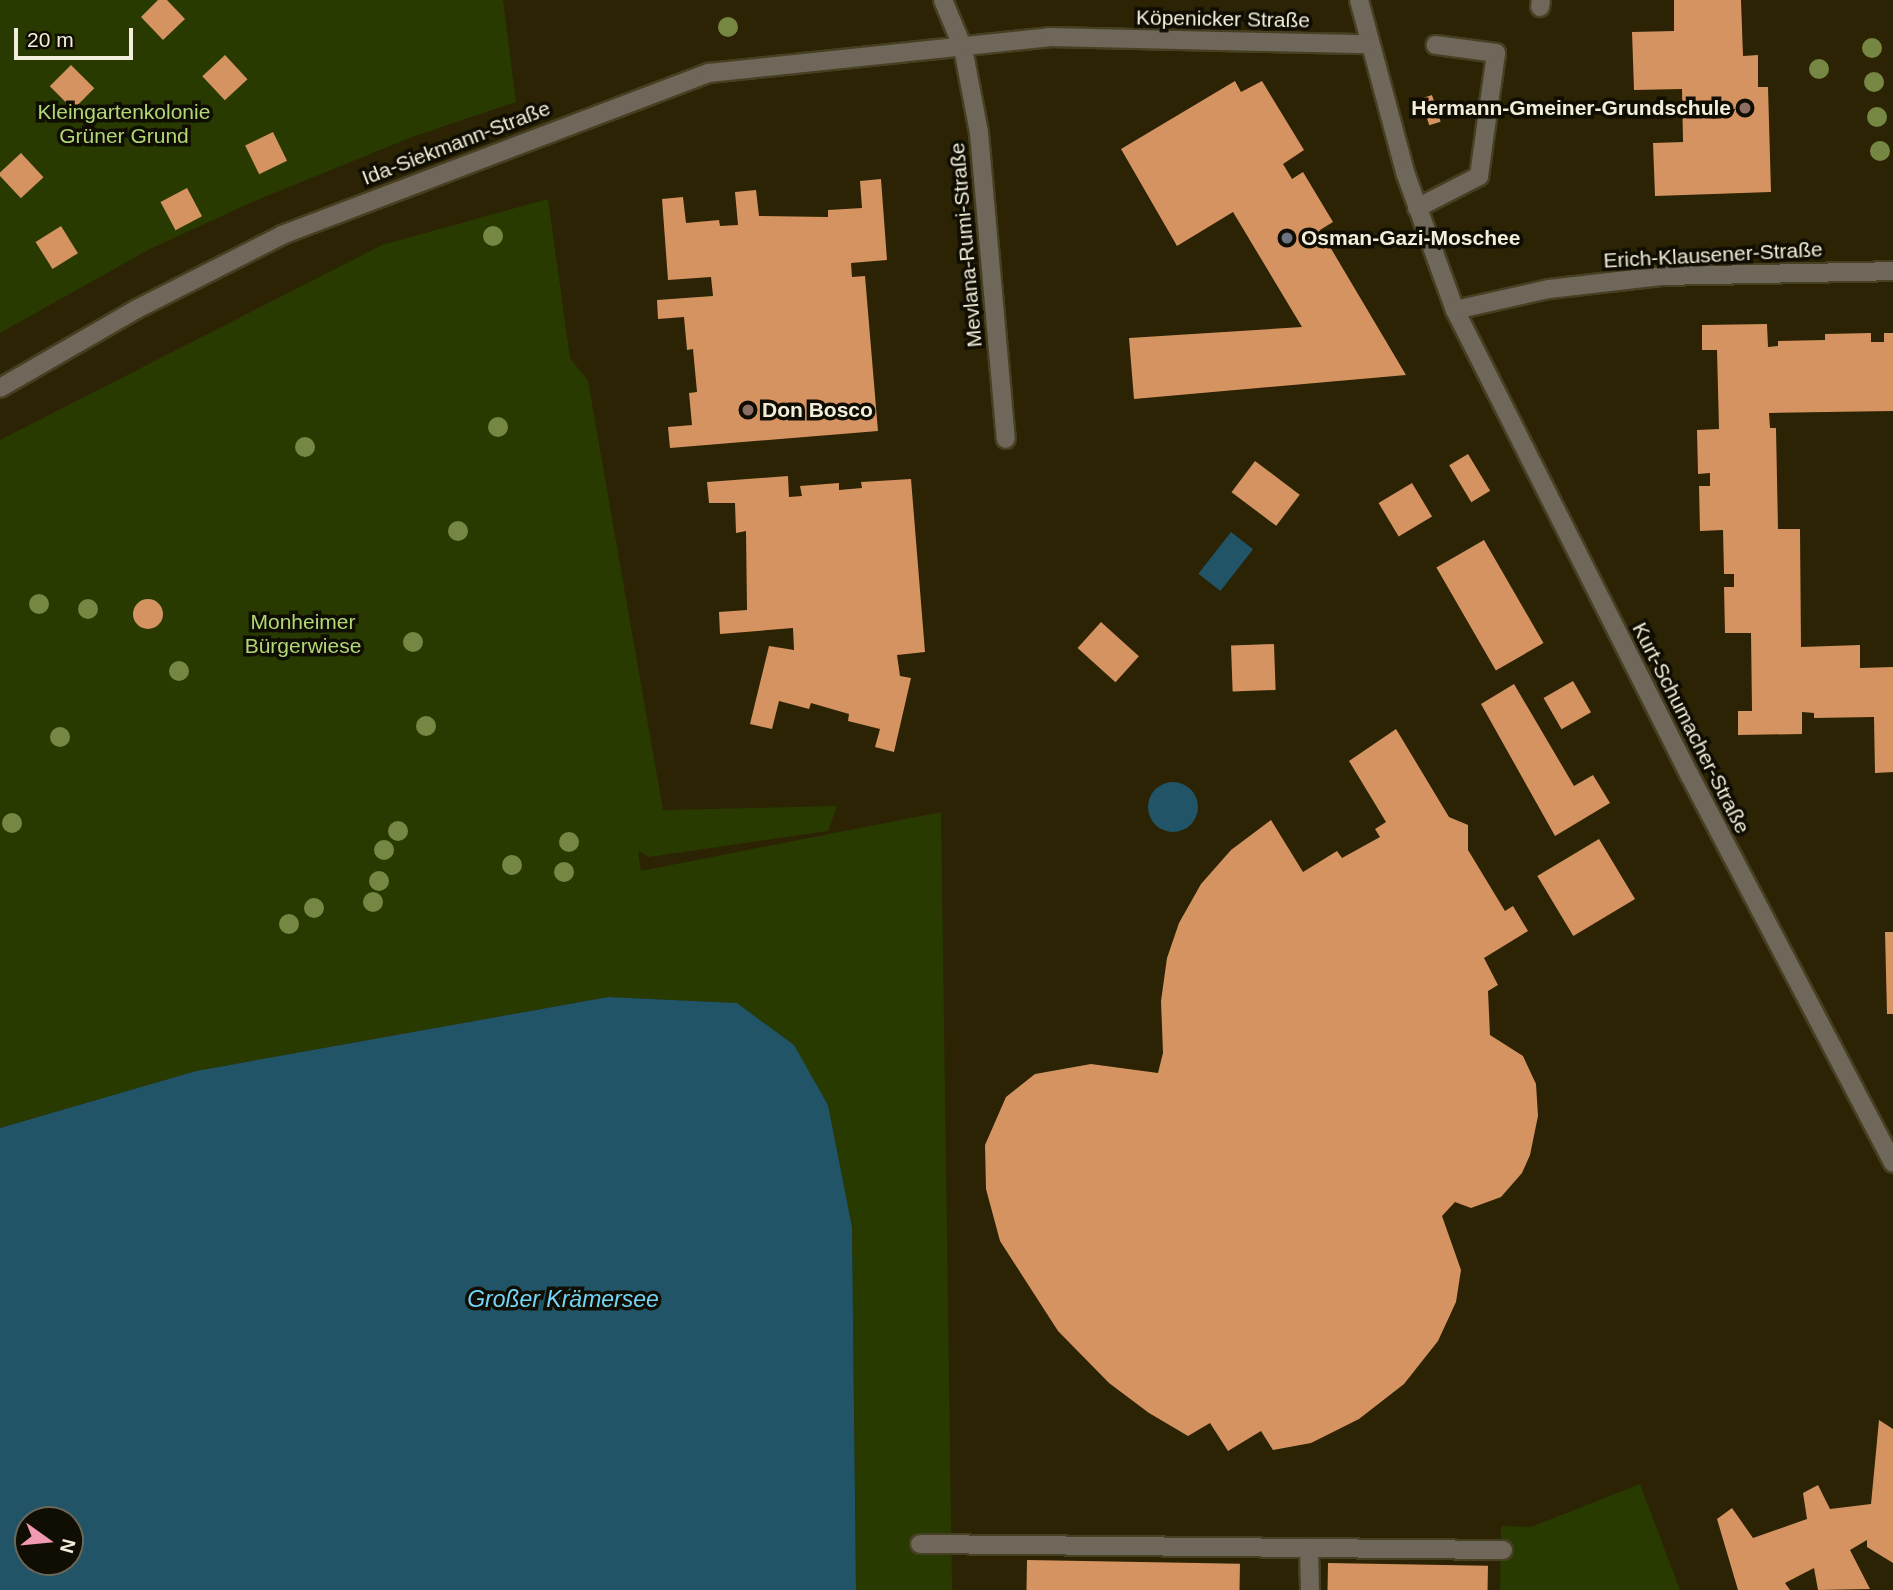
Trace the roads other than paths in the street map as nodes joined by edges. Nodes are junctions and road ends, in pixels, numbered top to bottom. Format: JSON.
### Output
{"nodes":[{"id":1,"x":943,"y":0,"type":"edge"},
{"id":2,"x":1359,"y":0,"type":"edge"},
{"id":3,"x":1368,"y":44,"type":"junction"},
{"id":4,"x":1436,"y":45,"type":"dead end"},
{"id":5,"x":963,"y":48,"type":"junction"},
{"id":6,"x":1418,"y":208,"type":"junction"},
{"id":7,"x":1893,"y":271,"type":"edge"},
{"id":8,"x":1455,"y":310,"type":"junction"},
{"id":9,"x":0,"y":388,"type":"edge"},
{"id":10,"x":1006,"y":439,"type":"dead end"},
{"id":11,"x":1893,"y":1163,"type":"edge"},
{"id":12,"x":920,"y":1544,"type":"dead end"},
{"id":13,"x":1309,"y":1548,"type":"junction"},
{"id":14,"x":1503,"y":1550,"type":"dead end"},
{"id":15,"x":1310,"y":1590,"type":"edge"}],
"edges":[{"from":1,"to":5,"type":"street"},
{"from":2,"to":3,"type":"street","name":"Kurt-Schumacher-Straße"},
{"from":3,"to":5,"type":"street","name":"Köpenicker Straße"},
{"from":3,"to":6,"type":"street","name":"Kurt-Schumacher-Straße"},
{"from":4,"to":6,"type":"street"},
{"from":5,"to":9,"type":"street","name":"Ida-Siekmann-Straße"},
{"from":5,"to":10,"type":"street","name":"Mevlana-Rumi-Straße"},
{"from":6,"to":8,"type":"street","name":"Kurt-Schumacher-Straße"},
{"from":7,"to":8,"type":"street","name":"Erich-Klausener-Straße"},
{"from":8,"to":11,"type":"street","name":"Kurt-Schumacher-Straße"},
{"from":12,"to":13,"type":"street"},
{"from":13,"to":14,"type":"street"},
{"from":13,"to":15,"type":"street"}]}
